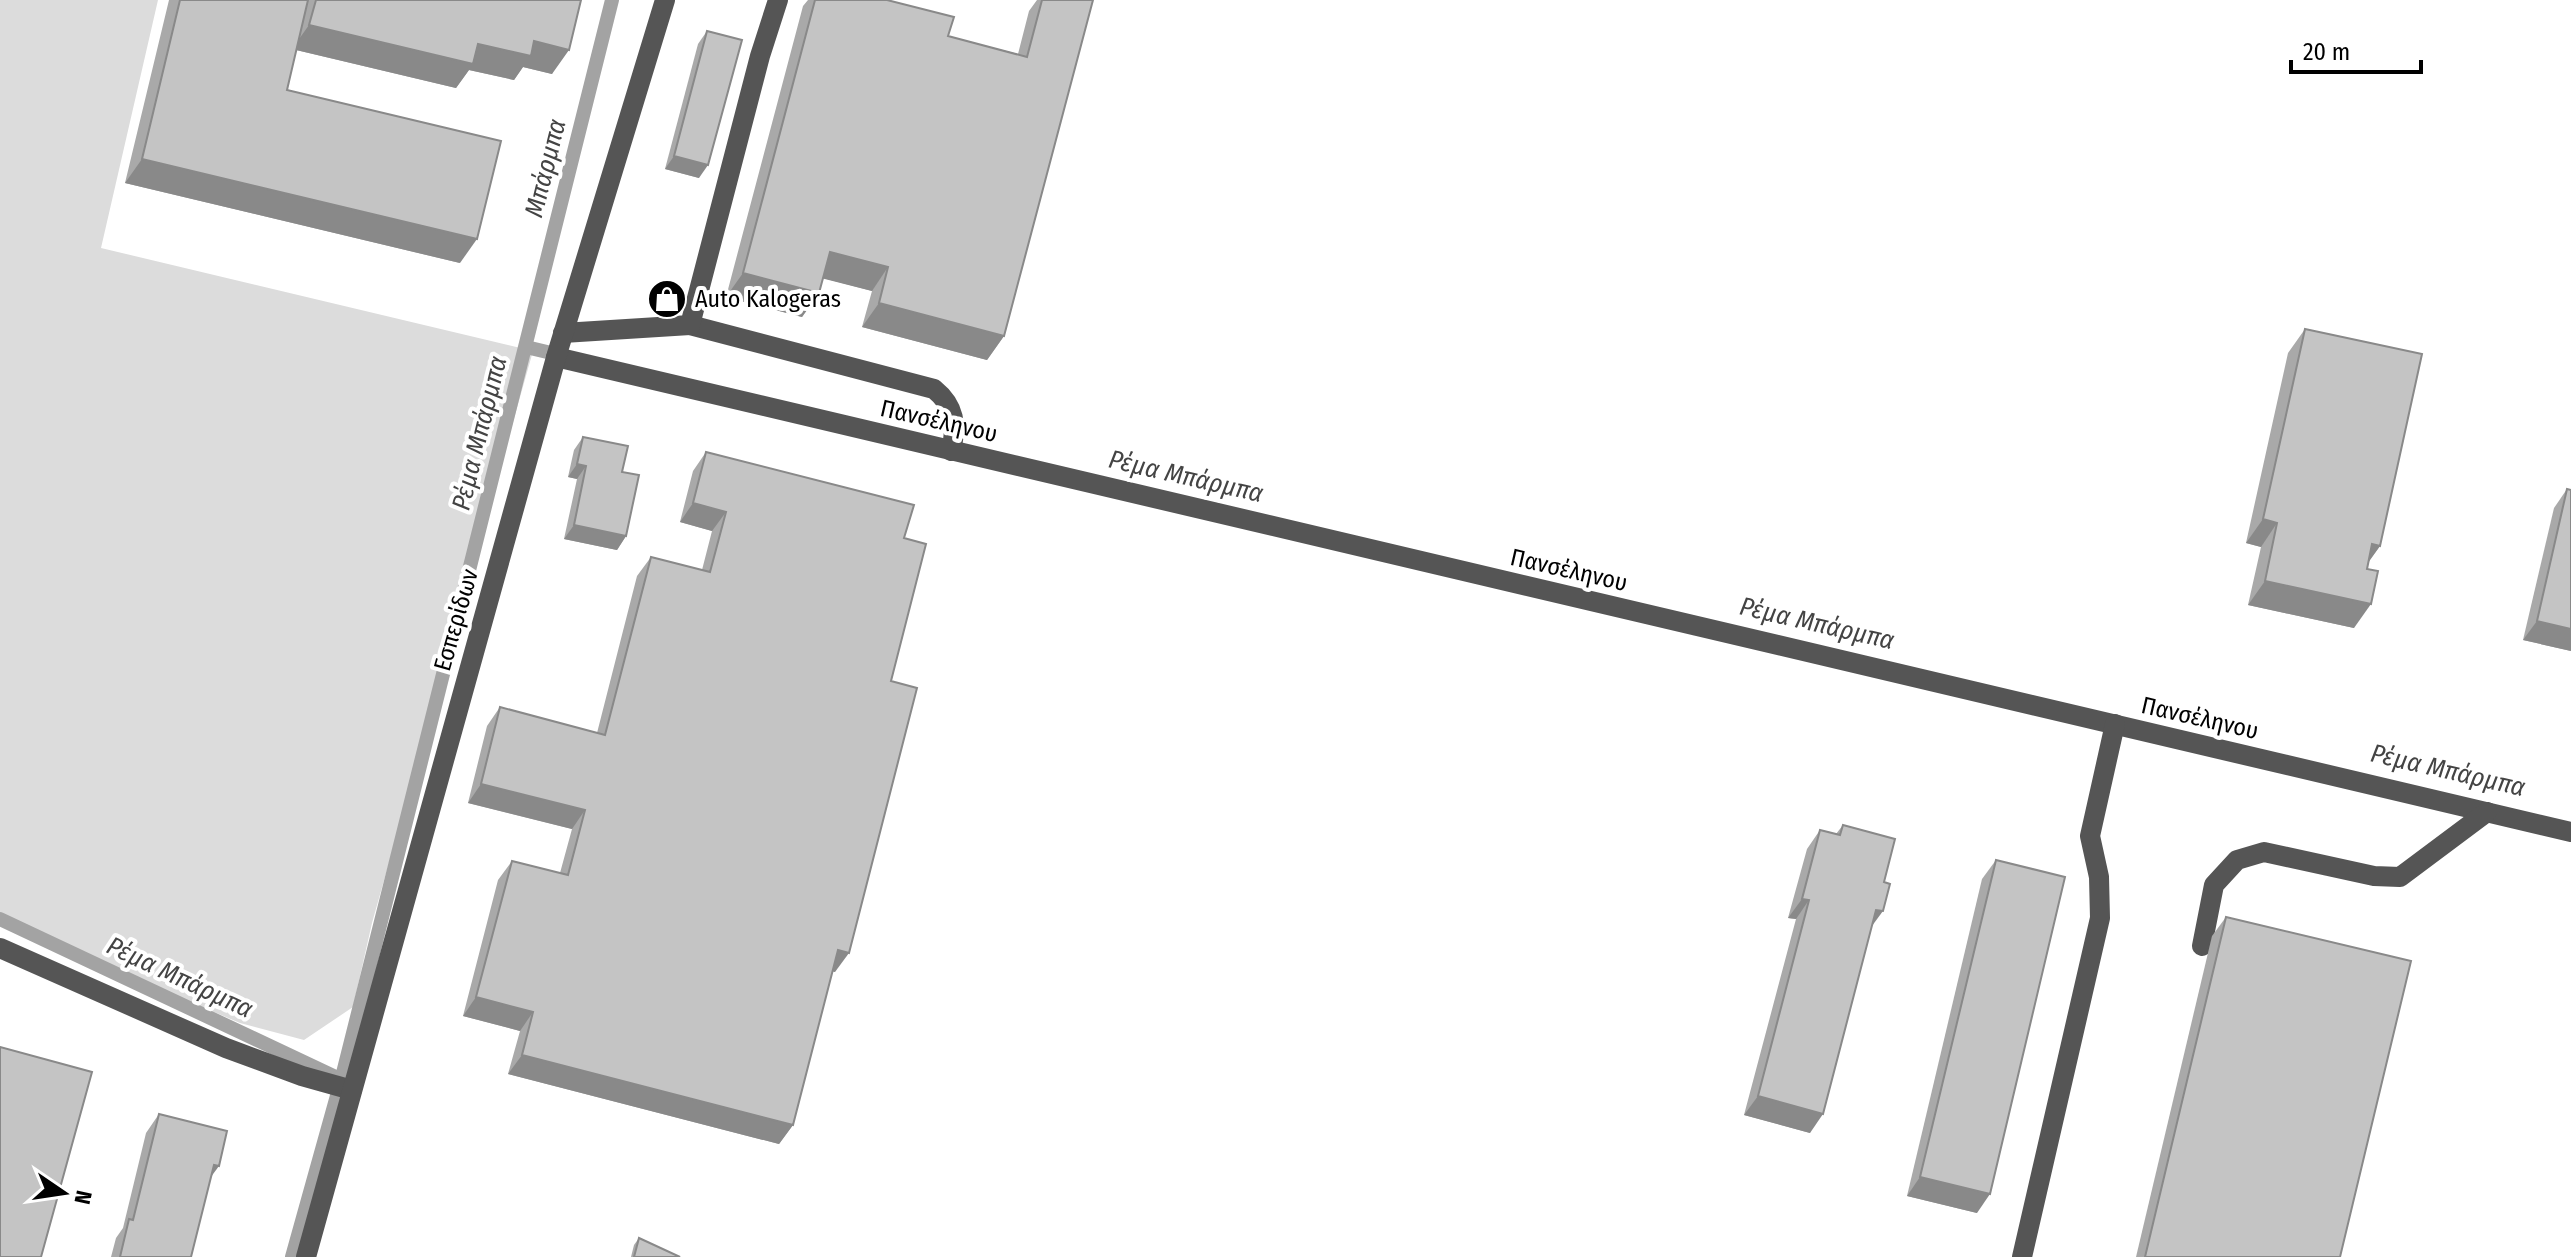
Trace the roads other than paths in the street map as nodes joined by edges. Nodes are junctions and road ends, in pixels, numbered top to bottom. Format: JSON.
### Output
{"nodes":[{"id":1,"x":665,"y":0,"type":"edge"},
{"id":2,"x":778,"y":0,"type":"edge"},
{"id":3,"x":690,"y":325,"type":"junction"},
{"id":4,"x":563,"y":333,"type":"junction"},
{"id":5,"x":556,"y":357,"type":"junction"},
{"id":6,"x":951,"y":451,"type":"junction"},
{"id":7,"x":2115,"y":724,"type":"junction"},
{"id":8,"x":2487,"y":812,"type":"junction"},
{"id":9,"x":2571,"y":832,"type":"edge"},
{"id":10,"x":2202,"y":946,"type":"dead end"},
{"id":11,"x":0,"y":948,"type":"edge"},
{"id":12,"x":352,"y":1090,"type":"junction"},
{"id":13,"x":306,"y":1257,"type":"edge"},
{"id":14,"x":2022,"y":1257,"type":"edge"}],
"edges":[{"from":1,"to":4,"type":"street","name":"Εσπερίδων"},
{"from":2,"to":3,"type":"street"},
{"from":3,"to":4,"type":"street"},
{"from":3,"to":6,"type":"street"},
{"from":4,"to":5,"type":"street","name":"Εσπερίδων"},
{"from":5,"to":6,"type":"street","name":"Πανσέληνου"},
{"from":5,"to":12,"type":"street","name":"Εσπερίδων"},
{"from":6,"to":7,"type":"street","name":"Πανσέληνου"},
{"from":7,"to":8,"type":"street","name":"Πανσέληνου"},
{"from":7,"to":14,"type":"street"},
{"from":8,"to":9,"type":"street","name":"Πανσέληνου"},
{"from":8,"to":10,"type":"street"},
{"from":11,"to":12,"type":"street"},
{"from":12,"to":13,"type":"street","name":"Εσπερίδων"}]}
